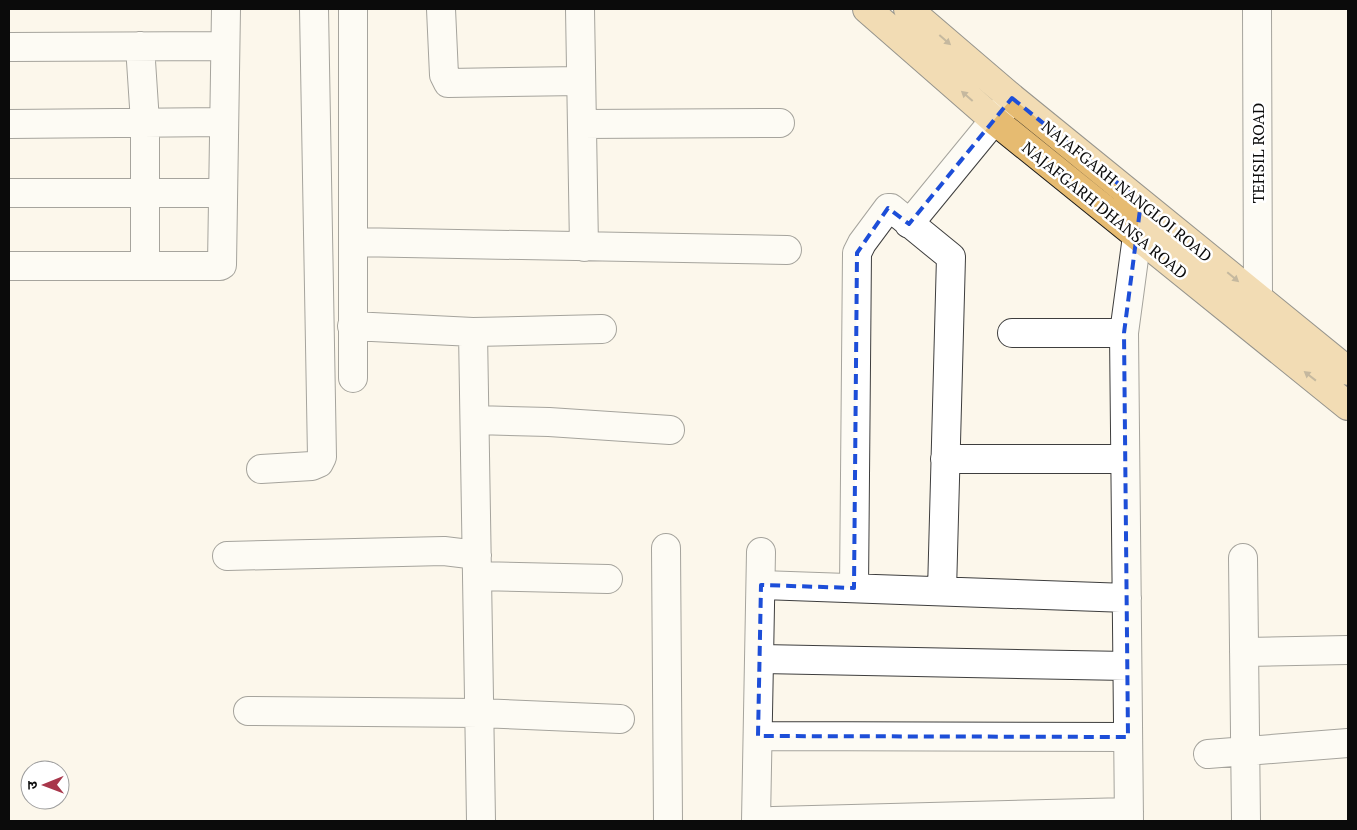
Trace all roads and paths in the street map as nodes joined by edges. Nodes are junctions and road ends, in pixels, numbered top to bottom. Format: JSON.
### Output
{"nodes":[{"id":1,"x":226,"y":9,"type":"edge"},
{"id":2,"x":314,"y":9,"type":"edge"},
{"id":3,"x":353,"y":9,"type":"edge"},
{"id":4,"x":441,"y":9,"type":"edge"},
{"id":5,"x":580,"y":9,"type":"edge"},
{"id":6,"x":867,"y":9,"type":"edge"},
{"id":7,"x":908,"y":9,"type":"edge"},
{"id":8,"x":1257,"y":9,"type":"edge"},
{"id":9,"x":140,"y":46,"type":"junction"},
{"id":10,"x":225,"y":46,"type":"junction"},
{"id":11,"x":9,"y":47,"type":"edge"},
{"id":12,"x":581,"y":81,"type":"junction"},
{"id":13,"x":1012,"y":98,"type":"junction"},
{"id":14,"x":994,"y":120,"type":"junction"},
{"id":15,"x":144,"y":122,"type":"junction"},
{"id":16,"x":224,"y":122,"type":"junction"},
{"id":17,"x":780,"y":123,"type":"dead end"},
{"id":18,"x":9,"y":124,"type":"edge"},
{"id":19,"x":582,"y":124,"type":"junction"},
{"id":20,"x":9,"y":193,"type":"edge"},
{"id":21,"x":145,"y":193,"type":"junction"},
{"id":22,"x":222,"y":193,"type":"junction"},
{"id":23,"x":1142,"y":202,"type":"junction"},
{"id":24,"x":909,"y":224,"type":"junction"},
{"id":25,"x":1137,"y":236,"type":"junction"},
{"id":26,"x":353,"y":242,"type":"junction"},
{"id":27,"x":584,"y":247,"type":"junction"},
{"id":28,"x":787,"y":250,"type":"dead end"},
{"id":29,"x":9,"y":266,"type":"edge"},
{"id":30,"x":145,"y":266,"type":"junction"},
{"id":31,"x":1258,"y":298,"type":"junction"},
{"id":32,"x":352,"y":326,"type":"junction"},
{"id":33,"x":602,"y":329,"type":"dead end"},
{"id":34,"x":473,"y":332,"type":"junction"},
{"id":35,"x":1012,"y":332,"type":"dead end"},
{"id":36,"x":1124,"y":333,"type":"junction"},
{"id":37,"x":1348,"y":371,"type":"edge"},
{"id":38,"x":352,"y":378,"type":"dead end"},
{"id":39,"x":1348,"y":406,"type":"edge"},
{"id":40,"x":475,"y":420,"type":"junction"},
{"id":41,"x":670,"y":430,"type":"dead end"},
{"id":42,"x":945,"y":459,"type":"junction"},
{"id":43,"x":1125,"y":459,"type":"junction"},
{"id":44,"x":261,"y":469,"type":"dead end"},
{"id":45,"x":666,"y":548,"type":"dead end"},
{"id":46,"x":761,"y":552,"type":"dead end"},
{"id":47,"x":227,"y":556,"type":"dead end"},
{"id":48,"x":1243,"y":558,"type":"dead end"},
{"id":49,"x":477,"y":566,"type":"junction"},
{"id":50,"x":608,"y":579,"type":"dead end"},
{"id":51,"x":761,"y":585,"type":"junction"},
{"id":52,"x":854,"y":588,"type":"junction"},
{"id":53,"x":942,"y":591,"type":"junction"},
{"id":54,"x":1127,"y":598,"type":"junction"},
{"id":55,"x":1348,"y":650,"type":"edge"},
{"id":56,"x":1244,"y":652,"type":"junction"},
{"id":57,"x":759,"y":659,"type":"junction"},
{"id":58,"x":1127,"y":666,"type":"junction"},
{"id":59,"x":248,"y":711,"type":"dead end"},
{"id":60,"x":479,"y":713,"type":"junction"},
{"id":61,"x":620,"y":719,"type":"dead end"},
{"id":62,"x":758,"y":736,"type":"junction"},
{"id":63,"x":1128,"y":737,"type":"junction"},
{"id":64,"x":1348,"y":743,"type":"edge"},
{"id":65,"x":1245,"y":751,"type":"junction"},
{"id":66,"x":1208,"y":754,"type":"dead end"},
{"id":67,"x":1129,"y":816,"type":"edge"},
{"id":68,"x":481,"y":821,"type":"edge"},
{"id":69,"x":668,"y":821,"type":"edge"},
{"id":70,"x":756,"y":821,"type":"edge"},
{"id":71,"x":773,"y":821,"type":"edge"},
{"id":72,"x":1246,"y":821,"type":"edge"}],
"edges":[{"from":1,"to":10,"type":"street"},
{"from":2,"to":44,"type":"street"},
{"from":3,"to":26,"type":"street"},
{"from":4,"to":12,"type":"street"},
{"from":5,"to":12,"type":"street"},
{"from":14,"to":6,"type":"main road","name":"NAJAFGARH DHANSA ROAD","one_way":true},
{"from":7,"to":13,"type":"main road","name":"NAJAFGARH NANGLOI ROAD","one_way":true},
{"from":8,"to":31,"type":"street","name":"TEHSIL ROAD"},
{"from":9,"to":10,"type":"street"},
{"from":9,"to":11,"type":"street"},
{"from":9,"to":15,"type":"street"},
{"from":10,"to":16,"type":"street"},
{"from":12,"to":19,"type":"street"},
{"from":13,"to":14,"type":"street"},
{"from":13,"to":23,"type":"main road","name":"NAJAFGARH NANGLOI ROAD"},
{"from":14,"to":24,"type":"street"},
{"from":14,"to":25,"type":"main road","name":"NAJAFGARH DHANSA ROAD"},
{"from":15,"to":16,"type":"street"},
{"from":15,"to":18,"type":"street"},
{"from":15,"to":21,"type":"street"},
{"from":16,"to":22,"type":"street"},
{"from":17,"to":19,"type":"street"},
{"from":19,"to":27,"type":"street"},
{"from":20,"to":21,"type":"street"},
{"from":21,"to":22,"type":"street"},
{"from":21,"to":30,"type":"street"},
{"from":22,"to":30,"type":"street"},
{"from":23,"to":25,"type":"street"},
{"from":23,"to":31,"type":"main road","name":"NAJAFGARH NANGLOI ROAD","one_way":true},
{"from":24,"to":42,"type":"street"},
{"from":24,"to":52,"type":"street"},
{"from":25,"to":36,"type":"street"},
{"from":39,"to":25,"type":"main road","name":"NAJAFGARH DHANSA ROAD","one_way":true},
{"from":26,"to":27,"type":"street"},
{"from":26,"to":32,"type":"street"},
{"from":27,"to":28,"type":"street"},
{"from":29,"to":30,"type":"street"},
{"from":31,"to":37,"type":"main road","name":"NAJAFGARH NANGLOI ROAD"},
{"from":32,"to":34,"type":"street"},
{"from":32,"to":38,"type":"street"},
{"from":33,"to":34,"type":"street"},
{"from":34,"to":40,"type":"street"},
{"from":35,"to":36,"type":"street"},
{"from":36,"to":43,"type":"street"},
{"from":40,"to":41,"type":"street"},
{"from":40,"to":49,"type":"street"},
{"from":42,"to":43,"type":"street"},
{"from":42,"to":53,"type":"street"},
{"from":43,"to":54,"type":"street"},
{"from":45,"to":69,"type":"street"},
{"from":46,"to":51,"type":"street"},
{"from":47,"to":49,"type":"street"},
{"from":48,"to":56,"type":"street"},
{"from":49,"to":50,"type":"street"},
{"from":49,"to":60,"type":"street"},
{"from":51,"to":52,"type":"street"},
{"from":51,"to":57,"type":"street"},
{"from":52,"to":53,"type":"street"},
{"from":53,"to":54,"type":"street"},
{"from":54,"to":58,"type":"street"},
{"from":55,"to":56,"type":"street"},
{"from":56,"to":65,"type":"street"},
{"from":57,"to":58,"type":"street"},
{"from":57,"to":62,"type":"street"},
{"from":58,"to":63,"type":"street"},
{"from":59,"to":60,"type":"street"},
{"from":60,"to":61,"type":"street"},
{"from":60,"to":68,"type":"street"},
{"from":62,"to":63,"type":"street"},
{"from":62,"to":70,"type":"street"},
{"from":63,"to":67,"type":"street"},
{"from":64,"to":65,"type":"street"},
{"from":65,"to":66,"type":"street"},
{"from":65,"to":72,"type":"street"},
{"from":67,"to":71,"type":"street"}]}
